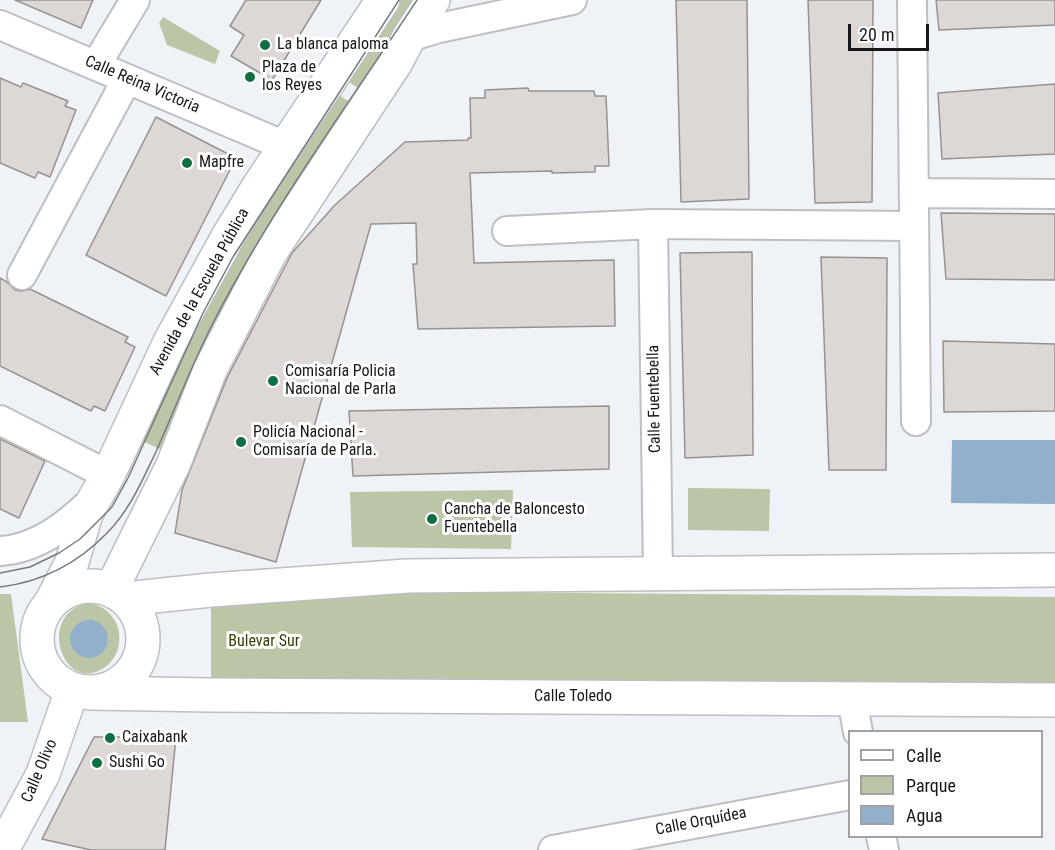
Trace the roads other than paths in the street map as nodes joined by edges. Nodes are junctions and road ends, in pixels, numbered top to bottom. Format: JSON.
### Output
{"nodes":[{"id":1,"x":135,"y":0,"type":"edge"},
{"id":2,"x":383,"y":0,"type":"edge"},
{"id":3,"x":433,"y":0,"type":"edge"},
{"id":4,"x":572,"y":0,"type":"edge"},
{"id":5,"x":912,"y":0,"type":"edge"},
{"id":6,"x":0,"y":25,"type":"edge"},
{"id":7,"x":409,"y":37,"type":"junction"},
{"id":8,"x":96,"y":64,"type":"junction"},
{"id":9,"x":127,"y":79,"type":"junction"},
{"id":10,"x":285,"y":146,"type":"junction"},
{"id":11,"x":1055,"y":194,"type":"edge"},
{"id":12,"x":915,"y":212,"type":"junction"},
{"id":13,"x":653,"y":224,"type":"junction"},
{"id":14,"x":507,"y":231,"type":"dead end"},
{"id":15,"x":22,"y":275,"type":"dead end"},
{"id":16,"x":0,"y":420,"type":"edge"},
{"id":17,"x":916,"y":421,"type":"dead end"},
{"id":18,"x":100,"y":488,"type":"junction"},
{"id":19,"x":0,"y":551,"type":"edge"},
{"id":20,"x":1055,"y":570,"type":"edge"},
{"id":21,"x":658,"y":574,"type":"junction"},
{"id":22,"x":118,"y":594,"type":"junction"},
{"id":23,"x":51,"y":603,"type":"junction"},
{"id":24,"x":81,"y":691,"type":"junction"},
{"id":25,"x":852,"y":699,"type":"junction"},
{"id":26,"x":1055,"y":700,"type":"edge"},
{"id":27,"x":858,"y":730,"type":"edge"},
{"id":28,"x":848,"y":795,"type":"edge"},
{"id":29,"x":2,"y":850,"type":"edge"},
{"id":30,"x":553,"y":850,"type":"edge"}],
"edges":[{"from":1,"to":8,"type":"street"},
{"from":2,"to":10,"type":"street","name":"Avenida de la Escuela Pública"},
{"from":3,"to":7,"type":"street"},
{"from":4,"to":7,"type":"street"},
{"from":5,"to":12,"type":"street"},
{"from":6,"to":8,"type":"street","name":"Calle Reina Victoria"},
{"from":7,"to":22,"type":"street"},
{"from":8,"to":9,"type":"street","name":"Calle Reina Victoria"},
{"from":9,"to":10,"type":"street","name":"Calle Reina Victoria"},
{"from":9,"to":15,"type":"street"},
{"from":10,"to":18,"type":"street","name":"Avenida de la Escuela Pública"},
{"from":11,"to":12,"type":"street"},
{"from":12,"to":13,"type":"street"},
{"from":12,"to":17,"type":"street"},
{"from":13,"to":14,"type":"street"},
{"from":13,"to":21,"type":"street","name":"Calle Fuentebella"},
{"from":16,"to":18,"type":"street"},
{"from":18,"to":19,"type":"street"},
{"from":18,"to":23,"type":"street","name":"Avenida de la Escuela Pública"},
{"from":20,"to":21,"type":"street"},
{"from":21,"to":22,"type":"street"},
{"from":22,"to":23,"type":"street"},
{"from":22,"to":24,"type":"street"},
{"from":23,"to":24,"type":"street"},
{"from":24,"to":25,"type":"street","name":"Calle Toledo"},
{"from":24,"to":29,"type":"street","name":"Calle Olivo"},
{"from":25,"to":26,"type":"street","name":"Calle Toledo"},
{"from":25,"to":27,"type":"street"},
{"from":28,"to":30,"type":"street","name":"Calle Orquídea"}]}
